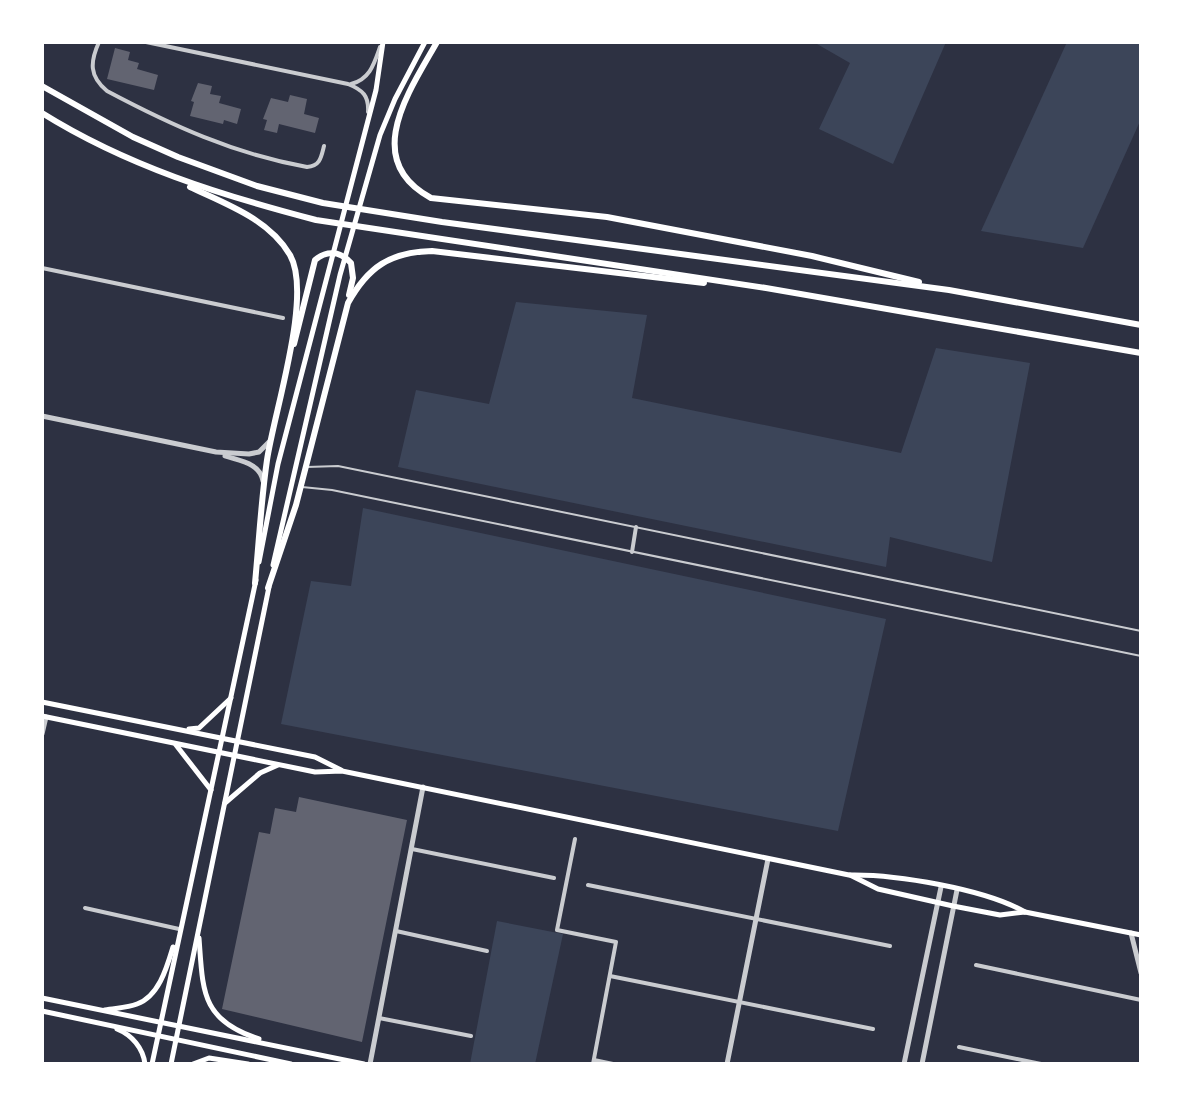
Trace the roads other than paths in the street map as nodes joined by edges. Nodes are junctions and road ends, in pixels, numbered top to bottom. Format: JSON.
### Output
{"nodes":[{"id":1,"x":99,"y":42,"type":"edge"},
{"id":2,"x":146,"y":42,"type":"edge"},
{"id":3,"x":383,"y":42,"type":"edge"},
{"id":4,"x":425,"y":42,"type":"edge"},
{"id":5,"x":437,"y":42,"type":"edge"},
{"id":6,"x":348,"y":84,"type":"junction"},
{"id":7,"x":42,"y":86,"type":"edge"},
{"id":8,"x":42,"y":113,"type":"edge"},
{"id":9,"x":367,"y":122,"type":"junction"},
{"id":10,"x":324,"y":146,"type":"dead end"},
{"id":11,"x":165,"y":176,"type":"junction"},
{"id":12,"x":42,"y":268,"type":"edge"},
{"id":13,"x":766,"y":288,"type":"junction"},
{"id":14,"x":949,"y":290,"type":"junction"},
{"id":15,"x":348,"y":303,"type":"junction"},
{"id":16,"x":283,"y":318,"type":"dead end"},
{"id":17,"x":1141,"y":325,"type":"edge"},
{"id":18,"x":1141,"y":353,"type":"edge"},
{"id":19,"x":282,"y":391,"type":"junction"},
{"id":20,"x":42,"y":416,"type":"edge"},
{"id":21,"x":272,"y":437,"type":"junction"},
{"id":22,"x":216,"y":452,"type":"junction"},
{"id":23,"x":306,"y":467,"type":"junction"},
{"id":24,"x":301,"y":487,"type":"junction"},
{"id":25,"x":264,"y":492,"type":"junction"},
{"id":26,"x":636,"y":527,"type":"junction"},
{"id":27,"x":632,"y":552,"type":"junction"},
{"id":28,"x":255,"y":583,"type":"junction"},
{"id":29,"x":268,"y":588,"type":"junction"},
{"id":30,"x":1141,"y":631,"type":"edge"},
{"id":31,"x":1141,"y":656,"type":"edge"},
{"id":32,"x":232,"y":697,"type":"junction"},
{"id":33,"x":42,"y":702,"type":"edge"},
{"id":34,"x":44,"y":717,"type":"edge"},
{"id":35,"x":182,"y":730,"type":"junction"},
{"id":36,"x":42,"y":734,"type":"edge"},
{"id":37,"x":222,"y":737,"type":"junction"},
{"id":38,"x":238,"y":741,"type":"junction"},
{"id":39,"x":175,"y":744,"type":"junction"},
{"id":40,"x":219,"y":751,"type":"junction"},
{"id":41,"x":234,"y":754,"type":"junction"},
{"id":42,"x":280,"y":764,"type":"junction"},
{"id":43,"x":342,"y":771,"type":"junction"},
{"id":44,"x":423,"y":787,"type":"junction"},
{"id":45,"x":212,"y":791,"type":"junction"},
{"id":46,"x":224,"y":804,"type":"junction"},
{"id":47,"x":575,"y":839,"type":"dead end"},
{"id":48,"x":412,"y":849,"type":"junction"},
{"id":49,"x":768,"y":859,"type":"junction"},
{"id":50,"x":849,"y":875,"type":"junction"},
{"id":51,"x":554,"y":878,"type":"dead end"},
{"id":52,"x":588,"y":885,"type":"dead end"},
{"id":53,"x":941,"y":887,"type":"junction"},
{"id":54,"x":957,"y":890,"type":"junction"},
{"id":55,"x":937,"y":902,"type":"junction"},
{"id":56,"x":953,"y":906,"type":"junction"},
{"id":57,"x":85,"y":908,"type":"dead end"},
{"id":58,"x":1025,"y":912,"type":"junction"},
{"id":59,"x":182,"y":919,"type":"junction"},
{"id":60,"x":756,"y":919,"type":"junction"},
{"id":61,"x":179,"y":929,"type":"junction"},
{"id":62,"x":199,"y":930,"type":"junction"},
{"id":63,"x":396,"y":931,"type":"junction"},
{"id":64,"x":1131,"y":933,"type":"junction"},
{"id":65,"x":1141,"y":935,"type":"edge"},
{"id":66,"x":890,"y":946,"type":"dead end"},
{"id":67,"x":487,"y":951,"type":"dead end"},
{"id":68,"x":976,"y":965,"type":"dead end"},
{"id":69,"x":1141,"y":973,"type":"edge"},
{"id":70,"x":610,"y":976,"type":"junction"},
{"id":71,"x":42,"y":998,"type":"edge"},
{"id":72,"x":1141,"y":1000,"type":"edge"},
{"id":73,"x":739,"y":1002,"type":"junction"},
{"id":74,"x":103,"y":1010,"type":"junction"},
{"id":75,"x":42,"y":1011,"type":"edge"},
{"id":76,"x":379,"y":1018,"type":"junction"},
{"id":77,"x":101,"y":1022,"type":"junction"},
{"id":78,"x":160,"y":1022,"type":"junction"},
{"id":79,"x":179,"y":1026,"type":"junction"},
{"id":80,"x":873,"y":1029,"type":"dead end"},
{"id":81,"x":158,"y":1035,"type":"junction"},
{"id":82,"x":471,"y":1036,"type":"dead end"},
{"id":83,"x":176,"y":1039,"type":"junction"},
{"id":84,"x":283,"y":1047,"type":"junction"},
{"id":85,"x":959,"y":1047,"type":"dead end"},
{"id":86,"x":594,"y":1062,"type":"edge"},
{"id":87,"x":145,"y":1064,"type":"edge"},
{"id":88,"x":152,"y":1064,"type":"edge"},
{"id":89,"x":171,"y":1064,"type":"edge"},
{"id":90,"x":193,"y":1064,"type":"edge"},
{"id":91,"x":248,"y":1064,"type":"edge"},
{"id":92,"x":291,"y":1064,"type":"edge"},
{"id":93,"x":367,"y":1064,"type":"edge"},
{"id":94,"x":613,"y":1064,"type":"edge"},
{"id":95,"x":727,"y":1064,"type":"edge"},
{"id":96,"x":904,"y":1064,"type":"edge"},
{"id":97,"x":922,"y":1064,"type":"edge"},
{"id":98,"x":1041,"y":1064,"type":"edge"}],
"edges":[{"from":1,"to":10,"type":"street"},
{"from":2,"to":6,"type":"street"},
{"from":3,"to":6,"type":"street"},
{"from":3,"to":9,"type":"main road"},
{"from":4,"to":29,"type":"main road"},
{"from":5,"to":14,"type":"highway"},
{"from":6,"to":9,"type":"street"},
{"from":7,"to":14,"type":"highway"},
{"from":8,"to":11,"type":"highway"},
{"from":9,"to":28,"type":"main road"},
{"from":11,"to":13,"type":"highway"},
{"from":11,"to":19,"type":"highway"},
{"from":12,"to":16,"type":"street"},
{"from":13,"to":15,"type":"highway"},
{"from":13,"to":18,"type":"highway"},
{"from":14,"to":17,"type":"highway"},
{"from":15,"to":19,"type":"highway"},
{"from":15,"to":23,"type":"highway"},
{"from":19,"to":21,"type":"highway"},
{"from":20,"to":22,"type":"street"},
{"from":21,"to":22,"type":"street"},
{"from":21,"to":25,"type":"highway"},
{"from":22,"to":25,"type":"street"},
{"from":23,"to":24,"type":"highway"},
{"from":23,"to":26,"type":"lane"},
{"from":24,"to":27,"type":"lane"},
{"from":24,"to":29,"type":"highway"},
{"from":25,"to":28,"type":"highway"},
{"from":26,"to":27,"type":"street"},
{"from":26,"to":30,"type":"lane"},
{"from":27,"to":31,"type":"lane"},
{"from":28,"to":32,"type":"main road"},
{"from":29,"to":38,"type":"main road"},
{"from":32,"to":35,"type":"main road"},
{"from":32,"to":37,"type":"main road"},
{"from":33,"to":35,"type":"main road"},
{"from":34,"to":36,"type":"street"},
{"from":34,"to":39,"type":"main road"},
{"from":35,"to":37,"type":"main road"},
{"from":37,"to":38,"type":"main road"},
{"from":37,"to":40,"type":"main road"},
{"from":38,"to":41,"type":"main road"},
{"from":38,"to":43,"type":"main road"},
{"from":39,"to":40,"type":"main road"},
{"from":39,"to":45,"type":"main road"},
{"from":40,"to":41,"type":"main road"},
{"from":40,"to":45,"type":"main road"},
{"from":41,"to":42,"type":"main road"},
{"from":41,"to":46,"type":"main road"},
{"from":42,"to":43,"type":"main road"},
{"from":42,"to":46,"type":"main road"},
{"from":43,"to":44,"type":"main road"},
{"from":44,"to":48,"type":"street"},
{"from":44,"to":49,"type":"main road"},
{"from":45,"to":59,"type":"main road"},
{"from":46,"to":62,"type":"main road"},
{"from":47,"to":70,"type":"street"},
{"from":48,"to":51,"type":"street"},
{"from":48,"to":63,"type":"street"},
{"from":49,"to":50,"type":"main road"},
{"from":49,"to":60,"type":"street"},
{"from":50,"to":53,"type":"main road"},
{"from":50,"to":55,"type":"main road"},
{"from":52,"to":60,"type":"street"},
{"from":53,"to":54,"type":"main road"},
{"from":53,"to":55,"type":"street"},
{"from":54,"to":56,"type":"street"},
{"from":54,"to":58,"type":"main road"},
{"from":55,"to":56,"type":"main road"},
{"from":55,"to":96,"type":"street"},
{"from":56,"to":58,"type":"main road"},
{"from":56,"to":97,"type":"street"},
{"from":57,"to":61,"type":"street"},
{"from":58,"to":64,"type":"main road"},
{"from":59,"to":61,"type":"main road"},
{"from":59,"to":78,"type":"main road"},
{"from":60,"to":66,"type":"street"},
{"from":60,"to":73,"type":"street"},
{"from":61,"to":74,"type":"main road"},
{"from":62,"to":79,"type":"main road"},
{"from":62,"to":84,"type":"main road"},
{"from":63,"to":67,"type":"street"},
{"from":63,"to":76,"type":"street"},
{"from":64,"to":65,"type":"main road"},
{"from":64,"to":69,"type":"street"},
{"from":68,"to":72,"type":"street"},
{"from":70,"to":73,"type":"street"},
{"from":70,"to":86,"type":"street"},
{"from":71,"to":74,"type":"main road"},
{"from":73,"to":80,"type":"street"},
{"from":73,"to":95,"type":"street"},
{"from":74,"to":78,"type":"main road"},
{"from":75,"to":77,"type":"main road"},
{"from":76,"to":82,"type":"street"},
{"from":76,"to":93,"type":"street"},
{"from":77,"to":81,"type":"main road"},
{"from":77,"to":87,"type":"main road"},
{"from":78,"to":79,"type":"main road"},
{"from":78,"to":81,"type":"main road"},
{"from":79,"to":83,"type":"main road"},
{"from":79,"to":84,"type":"main road"},
{"from":81,"to":83,"type":"main road"},
{"from":81,"to":88,"type":"main road"},
{"from":83,"to":89,"type":"main road"},
{"from":83,"to":92,"type":"main road"},
{"from":84,"to":93,"type":"main road"},
{"from":85,"to":98,"type":"street"},
{"from":86,"to":94,"type":"street"},
{"from":90,"to":91,"type":"main road"}]}
